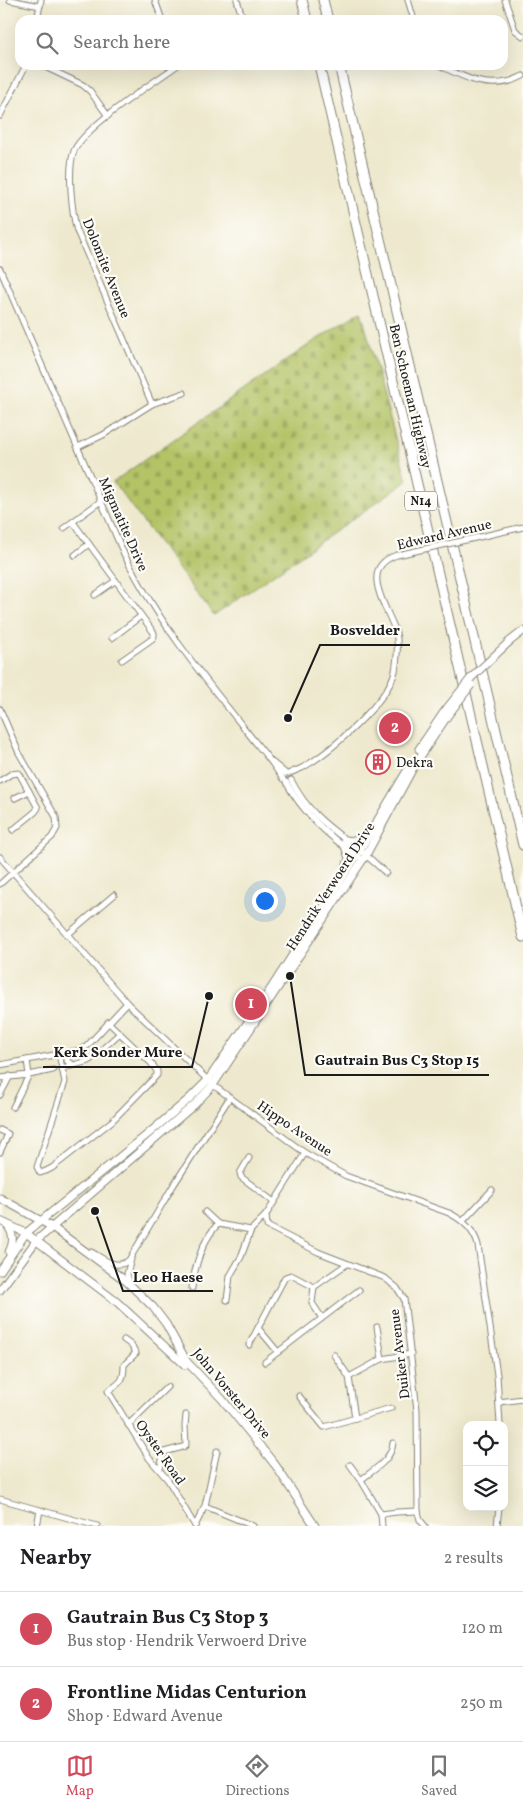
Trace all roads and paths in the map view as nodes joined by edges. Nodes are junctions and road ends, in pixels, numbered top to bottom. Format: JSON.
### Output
{"nodes":[{"id":1,"x":10,"y":0,"type":"edge"},
{"id":2,"x":155,"y":0,"type":"edge"},
{"id":3,"x":237,"y":0,"type":"edge"},
{"id":4,"x":303,"y":0,"type":"edge"},
{"id":5,"x":323,"y":0,"type":"edge"},
{"id":6,"x":408,"y":0,"type":"edge"},
{"id":7,"x":506,"y":0,"type":"edge"},
{"id":8,"x":41,"y":3,"type":"edge"},
{"id":9,"x":160,"y":15,"type":"edge"},
{"id":10,"x":242,"y":15,"type":"edge"},
{"id":11,"x":307,"y":15,"type":"edge"},
{"id":12,"x":327,"y":15,"type":"edge"},
{"id":13,"x":412,"y":15,"type":"edge"},
{"id":14,"x":523,"y":36,"type":"edge"},
{"id":15,"x":23,"y":70,"type":"edge"},
{"id":16,"x":52,"y":70,"type":"edge"},
{"id":17,"x":171,"y":70,"type":"edge"},
{"id":18,"x":320,"y":70,"type":"edge"},
{"id":19,"x":340,"y":70,"type":"edge"},
{"id":20,"x":451,"y":70,"type":"edge"},
{"id":21,"x":523,"y":76,"type":"edge"},
{"id":22,"x":0,"y":116,"type":"edge"},
{"id":23,"x":108,"y":116,"type":"junction"},
{"id":24,"x":0,"y":269,"type":"edge"},
{"id":25,"x":184,"y":394,"type":"dead end"},
{"id":26,"x":152,"y":404,"type":"junction"},
{"id":27,"x":78,"y":447,"type":"junction"},
{"id":28,"x":101,"y":502,"type":"junction"},
{"id":29,"x":73,"y":522,"type":"junction"},
{"id":30,"x":523,"y":527,"type":"edge"},
{"id":31,"x":64,"y":528,"type":"dead end"},
{"id":32,"x":89,"y":544,"type":"junction"},
{"id":33,"x":76,"y":555,"type":"dead end"},
{"id":34,"x":116,"y":581,"type":"junction"},
{"id":35,"x":95,"y":595,"type":"dead end"},
{"id":36,"x":141,"y":616,"type":"junction"},
{"id":37,"x":523,"y":631,"type":"edge"},
{"id":38,"x":523,"y":636,"type":"edge"},
{"id":39,"x":112,"y":638,"type":"dead end"},
{"id":40,"x":511,"y":643,"type":"junction"},
{"id":41,"x":122,"y":660,"type":"dead end"},
{"id":42,"x":0,"y":710,"type":"edge"},
{"id":43,"x":446,"y":713,"type":"junction"},
{"id":44,"x":29,"y":772,"type":"junction"},
{"id":45,"x":21,"y":776,"type":"junction"},
{"id":46,"x":287,"y":778,"type":"junction"},
{"id":47,"x":0,"y":781,"type":"edge"},
{"id":48,"x":29,"y":791,"type":"junction"},
{"id":49,"x":15,"y":798,"type":"dead end"},
{"id":50,"x":14,"y":830,"type":"dead end"},
{"id":51,"x":367,"y":838,"type":"junction"},
{"id":52,"x":345,"y":843,"type":"junction"},
{"id":53,"x":523,"y":845,"type":"edge"},
{"id":54,"x":358,"y":853,"type":"junction"},
{"id":55,"x":0,"y":857,"type":"edge"},
{"id":56,"x":365,"y":857,"type":"junction"},
{"id":57,"x":14,"y":872,"type":"junction"},
{"id":58,"x":345,"y":872,"type":"junction"},
{"id":59,"x":386,"y":873,"type":"dead end"},
{"id":60,"x":0,"y":884,"type":"edge"},
{"id":61,"x":114,"y":895,"type":"dead end"},
{"id":62,"x":67,"y":935,"type":"junction"},
{"id":63,"x":523,"y":937,"type":"edge"},
{"id":64,"x":127,"y":1003,"type":"junction"},
{"id":65,"x":108,"y":1022,"type":"junction"},
{"id":66,"x":120,"y":1033,"type":"junction"},
{"id":67,"x":67,"y":1053,"type":"junction"},
{"id":68,"x":59,"y":1054,"type":"junction"},
{"id":69,"x":27,"y":1060,"type":"junction"},
{"id":70,"x":0,"y":1065,"type":"edge"},
{"id":71,"x":72,"y":1066,"type":"junction"},
{"id":72,"x":62,"y":1068,"type":"junction"},
{"id":73,"x":53,"y":1070,"type":"dead end"},
{"id":74,"x":29,"y":1075,"type":"junction"},
{"id":75,"x":10,"y":1076,"type":"junction"},
{"id":76,"x":0,"y":1078,"type":"edge"},
{"id":77,"x":211,"y":1083,"type":"junction"},
{"id":78,"x":0,"y":1095,"type":"edge"},
{"id":79,"x":230,"y":1097,"type":"junction"},
{"id":80,"x":13,"y":1107,"type":"dead end"},
{"id":81,"x":0,"y":1130,"type":"edge"},
{"id":82,"x":0,"y":1152,"type":"edge"},
{"id":83,"x":305,"y":1153,"type":"junction"},
{"id":84,"x":249,"y":1158,"type":"dead end"},
{"id":85,"x":492,"y":1190,"type":"dead end"},
{"id":86,"x":0,"y":1198,"type":"edge"},
{"id":87,"x":274,"y":1202,"type":"junction"},
{"id":88,"x":205,"y":1212,"type":"dead end"},
{"id":89,"x":266,"y":1214,"type":"junction"},
{"id":90,"x":41,"y":1220,"type":"junction"},
{"id":91,"x":0,"y":1221,"type":"edge"},
{"id":92,"x":463,"y":1221,"type":"junction"},
{"id":93,"x":218,"y":1224,"type":"junction"},
{"id":94,"x":7,"y":1225,"type":"junction"},
{"id":95,"x":52,"y":1226,"type":"junction"},
{"id":96,"x":267,"y":1226,"type":"junction"},
{"id":97,"x":252,"y":1229,"type":"junction"},
{"id":98,"x":26,"y":1233,"type":"junction"},
{"id":99,"x":36,"y":1241,"type":"junction"},
{"id":100,"x":71,"y":1241,"type":"junction"},
{"id":101,"x":133,"y":1254,"type":"junction"},
{"id":102,"x":347,"y":1264,"type":"junction"},
{"id":103,"x":0,"y":1267,"type":"edge"},
{"id":104,"x":0,"y":1271,"type":"edge"},
{"id":105,"x":131,"y":1286,"type":"junction"},
{"id":106,"x":314,"y":1287,"type":"junction"},
{"id":107,"x":192,"y":1288,"type":"dead end"},
{"id":108,"x":0,"y":1290,"type":"edge"},
{"id":109,"x":359,"y":1290,"type":"dead end"},
{"id":110,"x":226,"y":1300,"type":"dead end"},
{"id":111,"x":322,"y":1318,"type":"junction"},
{"id":112,"x":377,"y":1327,"type":"dead end"},
{"id":113,"x":258,"y":1328,"type":"junction"},
{"id":114,"x":124,"y":1340,"type":"dead end"},
{"id":115,"x":249,"y":1345,"type":"dead end"},
{"id":116,"x":278,"y":1352,"type":"junction"},
{"id":117,"x":411,"y":1354,"type":"junction"},
{"id":118,"x":334,"y":1356,"type":"dead end"},
{"id":119,"x":382,"y":1359,"type":"junction"},
{"id":120,"x":265,"y":1362,"type":"dead end"},
{"id":121,"x":349,"y":1377,"type":"junction"},
{"id":122,"x":167,"y":1387,"type":"dead end"},
{"id":123,"x":299,"y":1396,"type":"dead end"},
{"id":124,"x":523,"y":1399,"type":"edge"},
{"id":125,"x":499,"y":1402,"type":"junction"},
{"id":126,"x":391,"y":1408,"type":"dead end"},
{"id":127,"x":186,"y":1415,"type":"dead end"},
{"id":128,"x":355,"y":1418,"type":"junction"},
{"id":129,"x":500,"y":1421,"type":"edge"},
{"id":130,"x":128,"y":1425,"type":"junction"},
{"id":131,"x":393,"y":1443,"type":"dead end"},
{"id":132,"x":217,"y":1451,"type":"dead end"},
{"id":133,"x":350,"y":1465,"type":"dead end"},
{"id":134,"x":160,"y":1469,"type":"junction"},
{"id":135,"x":361,"y":1480,"type":"junction"},
{"id":136,"x":0,"y":1499,"type":"edge"},
{"id":137,"x":205,"y":1506,"type":"junction"},
{"id":138,"x":40,"y":1510,"type":"junction"},
{"id":139,"x":418,"y":1511,"type":"junction"},
{"id":140,"x":499,"y":1511,"type":"edge"},
{"id":141,"x":381,"y":1514,"type":"junction"},
{"id":142,"x":37,"y":1526,"type":"edge"},
{"id":143,"x":97,"y":1526,"type":"edge"},
{"id":144,"x":195,"y":1526,"type":"edge"},
{"id":145,"x":253,"y":1526,"type":"edge"},
{"id":146,"x":314,"y":1526,"type":"edge"},
{"id":147,"x":382,"y":1526,"type":"edge"},
{"id":148,"x":425,"y":1526,"type":"edge"},
{"id":149,"x":498,"y":1526,"type":"edge"}],
"edges":[{"from":1,"to":8,"type":"street"},
{"from":2,"to":9,"type":"street"},
{"from":3,"to":10,"type":"street"},
{"from":4,"to":11,"type":"highway"},
{"from":5,"to":12,"type":"highway"},
{"from":6,"to":13,"type":"street"},
{"from":7,"to":14,"type":"street"},
{"from":15,"to":22,"type":"street"},
{"from":16,"to":23,"type":"street"},
{"from":17,"to":23,"type":"street","name":"Dolomite Avenue"},
{"from":18,"to":63,"type":"highway","name":"Ben Schoeman Highway","number":"N14"},
{"from":19,"to":53,"type":"highway","name":"Ben Schoeman Highway","number":"N14"},
{"from":20,"to":21,"type":"street"},
{"from":23,"to":26,"type":"street","name":"Dolomite Avenue"},
{"from":24,"to":27,"type":"street","name":"Migmatite Drive"},
{"from":25,"to":26,"type":"street"},
{"from":26,"to":27,"type":"street"},
{"from":27,"to":28,"type":"street","name":"Migmatite Drive"},
{"from":28,"to":29,"type":"street"},
{"from":28,"to":46,"type":"street","name":"Migmatite Drive"},
{"from":29,"to":31,"type":"street"},
{"from":29,"to":32,"type":"street"},
{"from":30,"to":46,"type":"street","name":"Edward Avenue","bridge":true},
{"from":32,"to":33,"type":"street"},
{"from":32,"to":34,"type":"street"},
{"from":34,"to":35,"type":"street"},
{"from":34,"to":36,"type":"street"},
{"from":36,"to":39,"type":"street"},
{"from":36,"to":41,"type":"street"},
{"from":37,"to":40,"type":"main road","name":"Hendrik Verwoerd Drive"},
{"from":38,"to":40,"type":"main road","name":"Hendrik Verwoerd Drive"},
{"from":40,"to":43,"type":"main road","name":"Hendrik Verwoerd Drive","bridge":true},
{"from":42,"to":44,"type":"street"},
{"from":43,"to":51,"type":"main road","name":"Hendrik Verwoerd Drive"},
{"from":43,"to":56,"type":"main road","name":"Hendrik Verwoerd Drive"},
{"from":44,"to":45,"type":"street"},
{"from":44,"to":57,"type":"street"},
{"from":45,"to":47,"type":"street"},
{"from":45,"to":48,"type":"street"},
{"from":46,"to":52,"type":"street","name":"Migmatite Drive"},
{"from":48,"to":49,"type":"street"},
{"from":48,"to":50,"type":"street"},
{"from":51,"to":52,"type":"main road"},
{"from":51,"to":54,"type":"main road","name":"Hendrik Verwoerd Drive"},
{"from":52,"to":54,"type":"street","name":"Migmatite Drive"},
{"from":52,"to":58,"type":"main road"},
{"from":54,"to":56,"type":"street","name":"Migmatite Drive"},
{"from":54,"to":58,"type":"main road","name":"Hendrik Verwoerd Drive"},
{"from":55,"to":57,"type":"street","name":"Hippo Avenue"},
{"from":56,"to":59,"type":"street","name":"Migmatite Drive"},
{"from":56,"to":77,"type":"main road","name":"Hendrik Verwoerd Drive"},
{"from":57,"to":60,"type":"street"},
{"from":57,"to":62,"type":"street","name":"Hippo Avenue"},
{"from":58,"to":77,"type":"main road","name":"Hendrik Verwoerd Drive"},
{"from":61,"to":62,"type":"street"},
{"from":62,"to":64,"type":"street","name":"Hippo Avenue"},
{"from":64,"to":65,"type":"street"},
{"from":64,"to":77,"type":"street","name":"Hippo Avenue"},
{"from":65,"to":66,"type":"street"},
{"from":65,"to":67,"type":"street"},
{"from":66,"to":71,"type":"street"},
{"from":66,"to":72,"type":"street"},
{"from":67,"to":68,"type":"street"},
{"from":67,"to":71,"type":"street"},
{"from":68,"to":69,"type":"street"},
{"from":68,"to":72,"type":"street"},
{"from":69,"to":70,"type":"street"},
{"from":69,"to":74,"type":"street"},
{"from":71,"to":72,"type":"street"},
{"from":73,"to":74,"type":"street"},
{"from":74,"to":75,"type":"street"},
{"from":74,"to":80,"type":"street"},
{"from":75,"to":76,"type":"street"},
{"from":75,"to":78,"type":"street"},
{"from":77,"to":79,"type":"street","name":"Hippo Avenue"},
{"from":77,"to":90,"type":"main road","name":"Hendrik Verwoerd Drive"},
{"from":77,"to":95,"type":"main road","name":"Hendrik Verwoerd Drive"},
{"from":79,"to":83,"type":"street","name":"Hippo Avenue"},
{"from":79,"to":101,"type":"street"},
{"from":81,"to":82,"type":"street"},
{"from":83,"to":87,"type":"street"},
{"from":83,"to":92,"type":"street","name":"Hippo Avenue"},
{"from":84,"to":87,"type":"street"},
{"from":85,"to":92,"type":"street"},
{"from":86,"to":90,"type":"main road","name":"John Vorster Drive"},
{"from":87,"to":89,"type":"street"},
{"from":88,"to":93,"type":"street"},
{"from":89,"to":96,"type":"street"},
{"from":89,"to":97,"type":"street"},
{"from":90,"to":95,"type":"main road","name":"John Vorster Drive"},
{"from":90,"to":98,"type":"main road","name":"Hendrik Verwoerd Drive"},
{"from":91,"to":94,"type":"main road","name":"John Vorster Drive"},
{"from":92,"to":125,"type":"street"},
{"from":93,"to":97,"type":"street"},
{"from":93,"to":107,"type":"street"},
{"from":94,"to":98,"type":"main road","name":"John Vorster Drive"},
{"from":94,"to":103,"type":"main road"},
{"from":95,"to":99,"type":"main road","name":"Hendrik Verwoerd Drive"},
{"from":95,"to":100,"type":"main road","name":"John Vorster Drive"},
{"from":96,"to":97,"type":"street"},
{"from":96,"to":102,"type":"street","name":"Duiker Avenue"},
{"from":97,"to":110,"type":"street"},
{"from":98,"to":99,"type":"main road","name":"John Vorster Drive"},
{"from":98,"to":104,"type":"main road","name":"Hendrik Verwoerd Drive"},
{"from":99,"to":108,"type":"main road","name":"Hendrik Verwoerd Drive"},
{"from":99,"to":146,"type":"main road","name":"John Vorster Drive"},
{"from":100,"to":101,"type":"street"},
{"from":100,"to":105,"type":"main road","name":"John Vorster Drive"},
{"from":101,"to":105,"type":"street"},
{"from":102,"to":106,"type":"street"},
{"from":102,"to":117,"type":"street","name":"Duiker Avenue"},
{"from":105,"to":146,"type":"main road","name":"John Vorster Drive"},
{"from":106,"to":111,"type":"street"},
{"from":106,"to":113,"type":"street"},
{"from":109,"to":111,"type":"street"},
{"from":111,"to":116,"type":"street"},
{"from":112,"to":119,"type":"street"},
{"from":113,"to":115,"type":"street"},
{"from":113,"to":116,"type":"street"},
{"from":114,"to":130,"type":"street","name":"Oyster Road"},
{"from":116,"to":120,"type":"street"},
{"from":117,"to":119,"type":"street"},
{"from":117,"to":139,"type":"street","name":"Duiker Avenue"},
{"from":118,"to":121,"type":"street"},
{"from":119,"to":121,"type":"street"},
{"from":121,"to":128,"type":"street"},
{"from":122,"to":130,"type":"street"},
{"from":123,"to":128,"type":"street"},
{"from":124,"to":125,"type":"street"},
{"from":125,"to":129,"type":"street"},
{"from":126,"to":128,"type":"street"},
{"from":127,"to":134,"type":"street"},
{"from":130,"to":134,"type":"street","name":"Oyster Road"},
{"from":131,"to":135,"type":"street"},
{"from":132,"to":137,"type":"street"},
{"from":133,"to":135,"type":"street"},
{"from":134,"to":144,"type":"street","name":"Oyster Road"},
{"from":135,"to":141,"type":"street"},
{"from":136,"to":138,"type":"street"},
{"from":137,"to":144,"type":"street"},
{"from":137,"to":145,"type":"street"},
{"from":138,"to":142,"type":"street"},
{"from":138,"to":143,"type":"street"},
{"from":139,"to":141,"type":"street"},
{"from":139,"to":148,"type":"street","name":"Duiker Avenue"},
{"from":140,"to":149,"type":"street"},
{"from":141,"to":147,"type":"street"}]}
